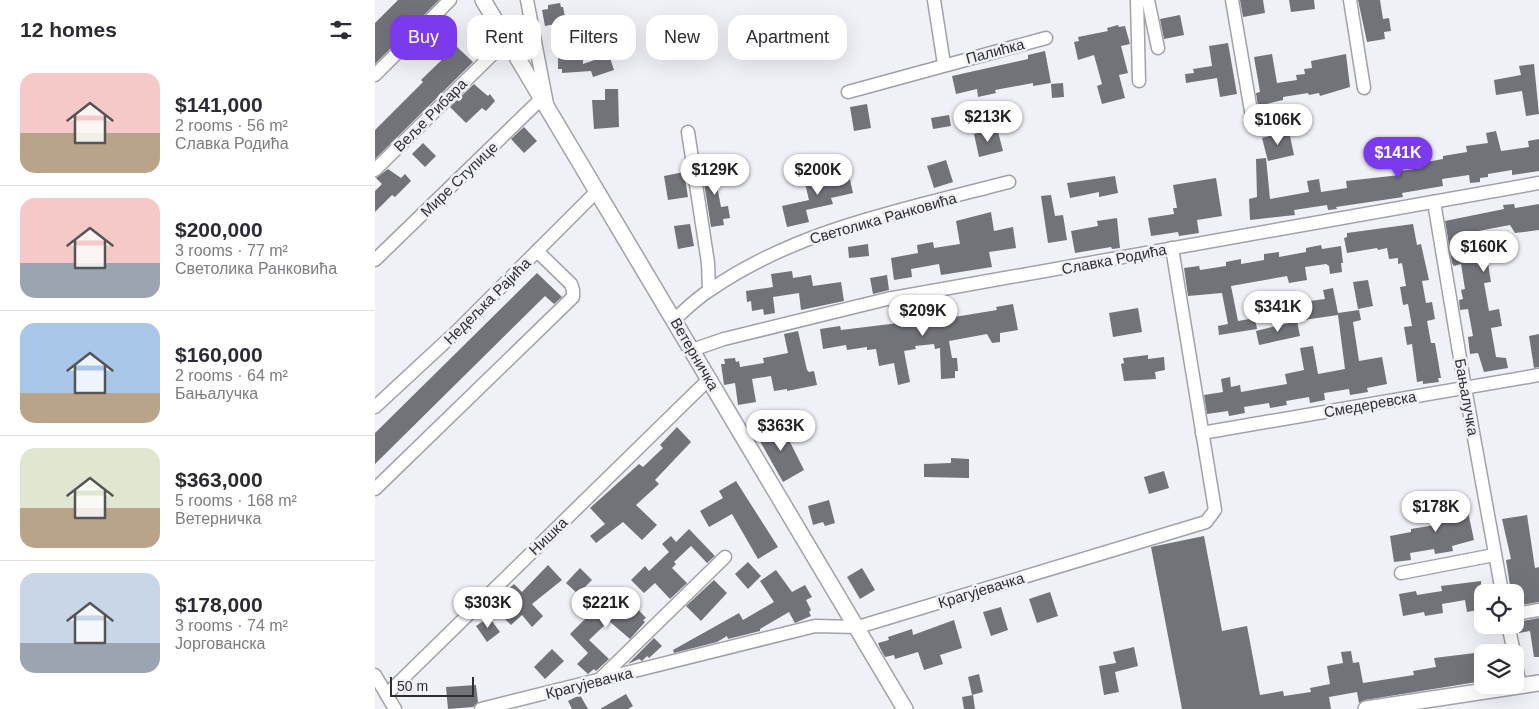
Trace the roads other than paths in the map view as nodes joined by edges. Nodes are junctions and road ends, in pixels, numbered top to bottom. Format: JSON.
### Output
{"nodes":[{"id":1,"x":450,"y":0,"type":"edge"},
{"id":2,"x":483,"y":0,"type":"edge"},
{"id":3,"x":527,"y":0,"type":"edge"},
{"id":4,"x":934,"y":0,"type":"edge"},
{"id":5,"x":1137,"y":0,"type":"edge"},
{"id":6,"x":1148,"y":0,"type":"edge"},
{"id":7,"x":1232,"y":0,"type":"edge"},
{"id":8,"x":1350,"y":0,"type":"edge"},
{"id":9,"x":492,"y":15,"type":"edge"},
{"id":10,"x":1045,"y":38,"type":"dead end"},
{"id":11,"x":1158,"y":48,"type":"dead end"},
{"id":12,"x":487,"y":60,"type":"edge"},
{"id":13,"x":519,"y":60,"type":"edge"},
{"id":14,"x":944,"y":64,"type":"junction"},
{"id":15,"x":375,"y":75,"type":"edge"},
{"id":16,"x":1139,"y":81,"type":"dead end"},
{"id":17,"x":1365,"y":88,"type":"dead end"},
{"id":18,"x":848,"y":92,"type":"dead end"},
{"id":19,"x":545,"y":101,"type":"junction"},
{"id":20,"x":1252,"y":117,"type":"dead end"},
{"id":21,"x":688,"y":132,"type":"dead end"},
{"id":22,"x":375,"y":170,"type":"edge"},
{"id":23,"x":1009,"y":182,"type":"dead end"},
{"id":24,"x":1539,"y":183,"type":"edge"},
{"id":25,"x":596,"y":192,"type":"junction"},
{"id":26,"x":1434,"y":202,"type":"junction"},
{"id":27,"x":1172,"y":248,"type":"junction"},
{"id":28,"x":537,"y":251,"type":"junction"},
{"id":29,"x":375,"y":260,"type":"edge"},
{"id":30,"x":709,"y":290,"type":"junction"},
{"id":31,"x":675,"y":319,"type":"junction"},
{"id":32,"x":692,"y":350,"type":"junction"},
{"id":33,"x":1539,"y":376,"type":"edge"},
{"id":34,"x":709,"y":379,"type":"junction"},
{"id":35,"x":1465,"y":388,"type":"junction"},
{"id":36,"x":375,"y":407,"type":"edge"},
{"id":37,"x":1202,"y":434,"type":"junction"},
{"id":38,"x":375,"y":488,"type":"edge"},
{"id":39,"x":1494,"y":555,"type":"junction"},
{"id":40,"x":725,"y":557,"type":"dead end"},
{"id":41,"x":1401,"y":573,"type":"dead end"},
{"id":42,"x":1500,"y":584,"type":"edge"},
{"id":43,"x":1539,"y":610,"type":"edge"},
{"id":44,"x":1524,"y":612,"type":"edge"},
{"id":45,"x":858,"y":627,"type":"junction"},
{"id":46,"x":375,"y":675,"type":"edge"},
{"id":47,"x":598,"y":681,"type":"junction"},
{"id":48,"x":1539,"y":683,"type":"edge"},
{"id":49,"x":1524,"y":685,"type":"edge"},
{"id":50,"x":1474,"y":693,"type":"edge"},
{"id":51,"x":387,"y":694,"type":"junction"},
{"id":52,"x":395,"y":709,"type":"edge"},
{"id":53,"x":481,"y":709,"type":"edge"},
{"id":54,"x":905,"y":709,"type":"edge"},
{"id":55,"x":1366,"y":709,"type":"edge"}],
"edges":[{"from":1,"to":15,"type":"street"},
{"from":2,"to":9,"type":"street","name":"Ветерничка"},
{"from":3,"to":19,"type":"street"},
{"from":4,"to":14,"type":"street","name":"Палићка"},
{"from":5,"to":16,"type":"street"},
{"from":6,"to":11,"type":"street"},
{"from":7,"to":20,"type":"street"},
{"from":8,"to":17,"type":"street"},
{"from":10,"to":14,"type":"street","name":"Палићка"},
{"from":12,"to":22,"type":"street","name":"Веље Рибара"},
{"from":13,"to":19,"type":"street","name":"Ветерничка"},
{"from":14,"to":18,"type":"street","name":"Палићка"},
{"from":19,"to":25,"type":"street","name":"Ветерничка"},
{"from":19,"to":29,"type":"street","name":"Мире Ступице"},
{"from":21,"to":30,"type":"street"},
{"from":23,"to":30,"type":"street","name":"Светолика Ранковића"},
{"from":24,"to":26,"type":"street","name":"Славка Родића"},
{"from":25,"to":28,"type":"street","name":"Недељка Рајића"},
{"from":25,"to":31,"type":"street","name":"Ветерничка"},
{"from":26,"to":27,"type":"street","name":"Славка Родића"},
{"from":26,"to":35,"type":"street","name":"Бањалучка"},
{"from":27,"to":32,"type":"street","name":"Славка Родића"},
{"from":27,"to":37,"type":"street","name":"Крагујевачка"},
{"from":28,"to":36,"type":"street","name":"Недељка Рајића"},
{"from":28,"to":38,"type":"street"},
{"from":30,"to":31,"type":"street","name":"Светолика Ранковића"},
{"from":31,"to":32,"type":"street","name":"Ветерничка"},
{"from":32,"to":34,"type":"street","name":"Ветерничка"},
{"from":33,"to":35,"type":"street","name":"Смедеревска"},
{"from":34,"to":45,"type":"street","name":"Ветерничка"},
{"from":34,"to":51,"type":"street","name":"Нишка"},
{"from":35,"to":37,"type":"street","name":"Смедеревска"},
{"from":35,"to":39,"type":"street","name":"Бањалучка"},
{"from":37,"to":45,"type":"street","name":"Крагујевачка"},
{"from":39,"to":41,"type":"street"},
{"from":39,"to":42,"type":"street","name":"Бањалучка"},
{"from":40,"to":47,"type":"street"},
{"from":43,"to":44,"type":"street"},
{"from":45,"to":47,"type":"street","name":"Крагујевачка"},
{"from":45,"to":54,"type":"street","name":"Ветерничка"},
{"from":46,"to":51,"type":"street"},
{"from":47,"to":53,"type":"street","name":"Крагујевачка"},
{"from":48,"to":49,"type":"street"},
{"from":50,"to":55,"type":"street"},
{"from":51,"to":52,"type":"street"}]}
